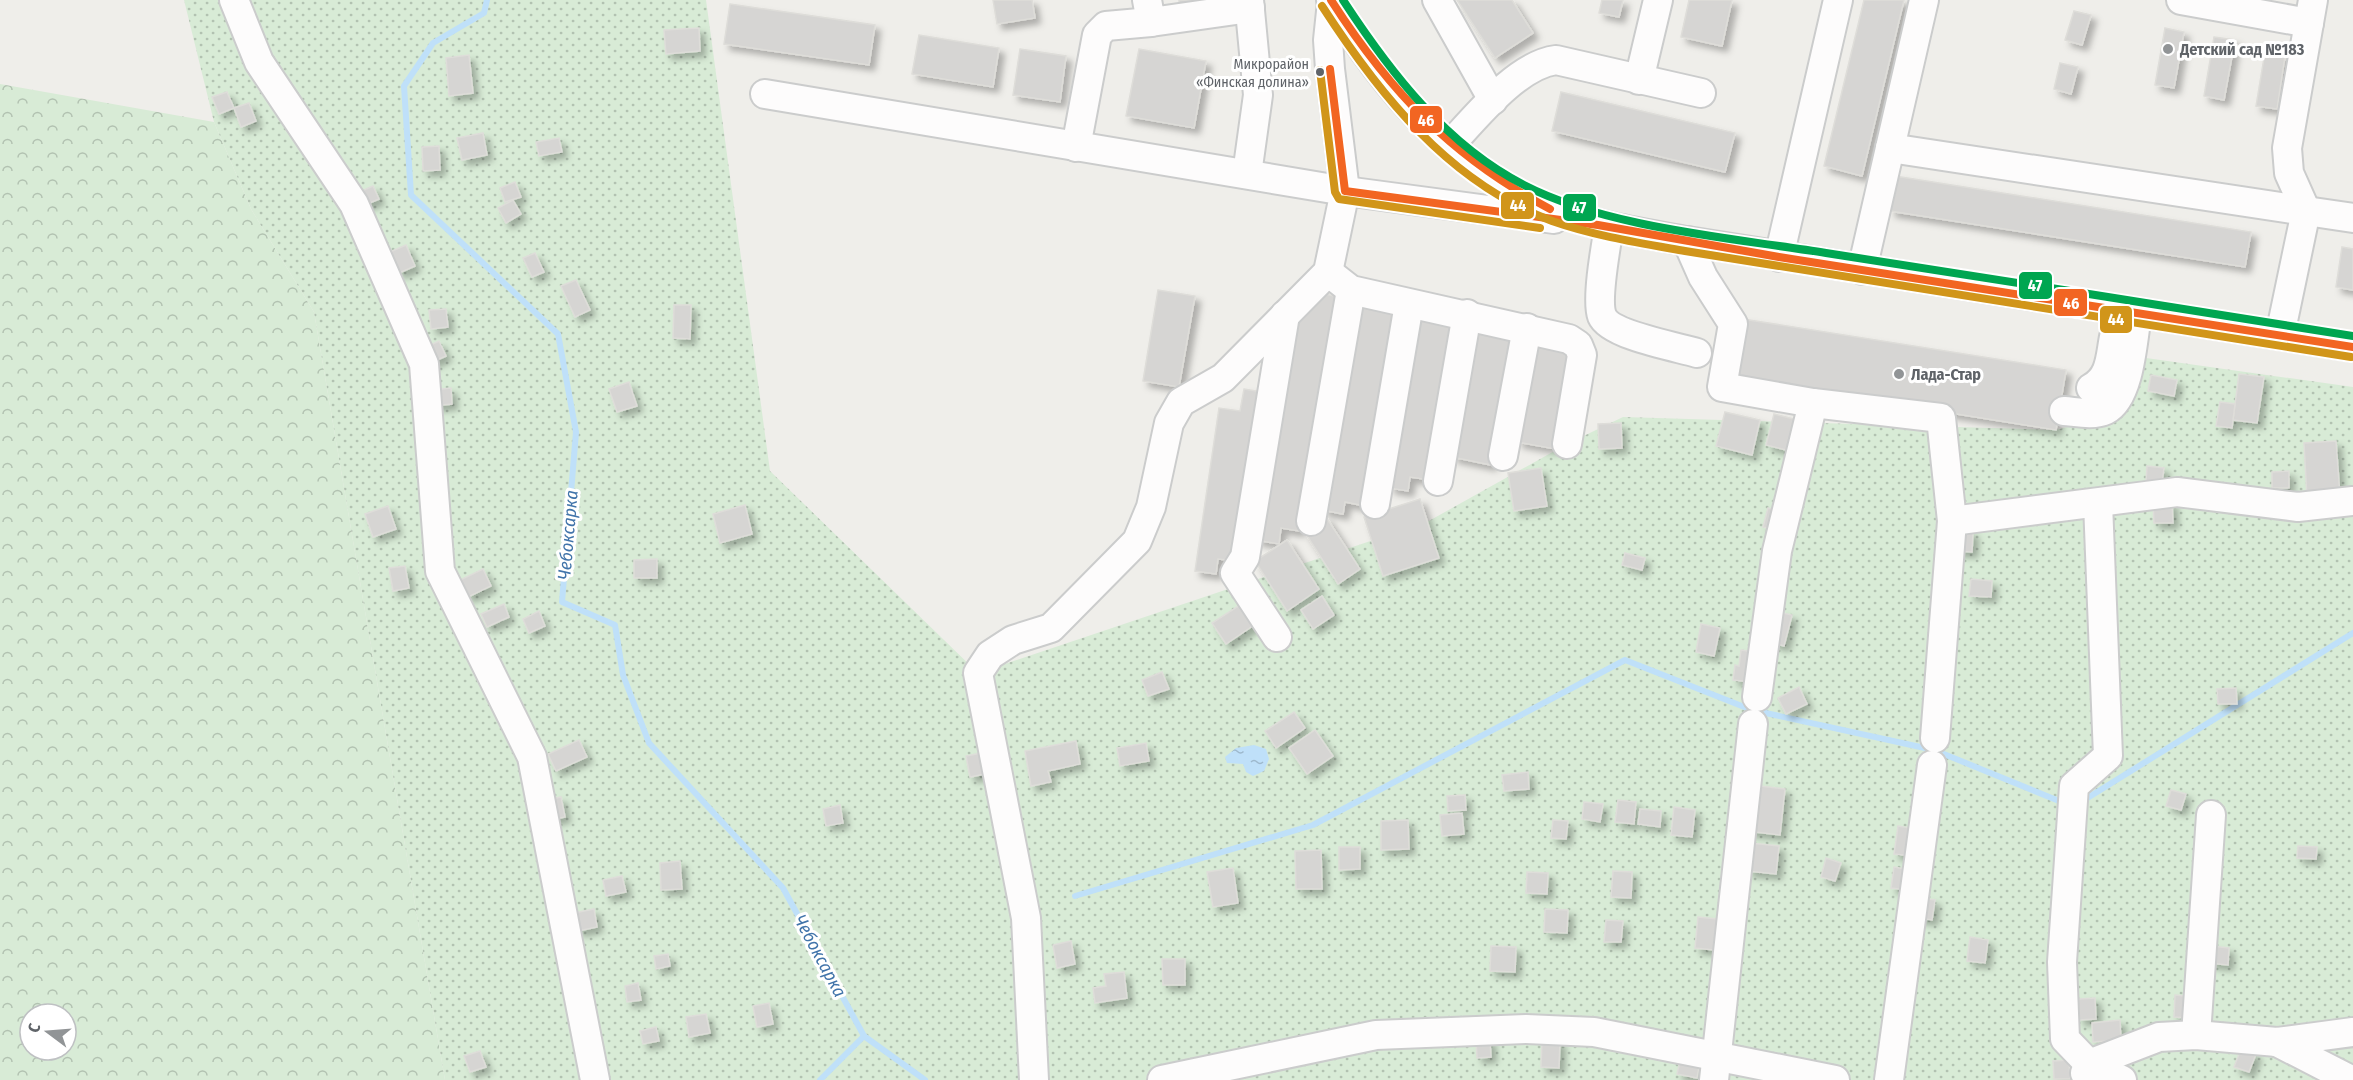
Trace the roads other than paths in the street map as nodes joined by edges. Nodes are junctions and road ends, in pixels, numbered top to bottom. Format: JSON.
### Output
{"nodes":[{"id":1,"x":234,"y":0,"type":"edge"},
{"id":2,"x":1437,"y":0,"type":"edge"},
{"id":3,"x":1658,"y":0,"type":"edge"},
{"id":4,"x":1838,"y":0,"type":"edge"},
{"id":5,"x":1924,"y":0,"type":"edge"},
{"id":6,"x":2181,"y":0,"type":"edge"},
{"id":7,"x":1332,"y":1,"type":"edge"},
{"id":8,"x":1250,"y":4,"type":"edge"},
{"id":9,"x":1149,"y":11,"type":"edge"},
{"id":10,"x":2311,"y":11,"type":"edge"},
{"id":11,"x":1640,"y":80,"type":"junction"},
{"id":12,"x":1701,"y":93,"type":"dead end"},
{"id":13,"x":765,"y":94,"type":"dead end"},
{"id":14,"x":1494,"y":100,"type":"junction"},
{"id":15,"x":1449,"y":146,"type":"junction"},
{"id":16,"x":1076,"y":147,"type":"junction"},
{"id":17,"x":1890,"y":148,"type":"junction"},
{"id":18,"x":1247,"y":174,"type":"junction"},
{"id":19,"x":1345,"y":191,"type":"junction"},
{"id":20,"x":2306,"y":211,"type":"junction"},
{"id":21,"x":2353,"y":218,"type":"edge"},
{"id":22,"x":1603,"y":226,"type":"junction"},
{"id":23,"x":1687,"y":241,"type":"junction"},
{"id":24,"x":1779,"y":257,"type":"junction"},
{"id":25,"x":1862,"y":270,"type":"junction"},
{"id":26,"x":1328,"y":272,"type":"junction"},
{"id":27,"x":1352,"y":290,"type":"junction"},
{"id":28,"x":1409,"y":304,"type":"junction"},
{"id":29,"x":2128,"y":313,"type":"junction"},
{"id":30,"x":1467,"y":314,"type":"junction"},
{"id":31,"x":1285,"y":315,"type":"junction"},
{"id":32,"x":1527,"y":328,"type":"junction"},
{"id":33,"x":2280,"y":335,"type":"junction"},
{"id":34,"x":2353,"y":347,"type":"edge"},
{"id":35,"x":1697,"y":353,"type":"dead end"},
{"id":36,"x":2091,"y":388,"type":"dead end"},
{"id":37,"x":1813,"y":403,"type":"junction"},
{"id":38,"x":2064,"y":411,"type":"dead end"},
{"id":39,"x":1568,"y":444,"type":"dead end"},
{"id":40,"x":1503,"y":456,"type":"dead end"},
{"id":41,"x":1438,"y":481,"type":"dead end"},
{"id":42,"x":2353,"y":501,"type":"edge"},
{"id":43,"x":2098,"y":503,"type":"junction"},
{"id":44,"x":1375,"y":504,"type":"dead end"},
{"id":45,"x":1311,"y":520,"type":"dead end"},
{"id":46,"x":1952,"y":521,"type":"junction"},
{"id":47,"x":1277,"y":637,"type":"dead end"},
{"id":48,"x":2211,"y":815,"type":"dead end"},
{"id":49,"x":2353,"y":1032,"type":"edge"},
{"id":50,"x":2196,"y":1035,"type":"junction"},
{"id":51,"x":2277,"y":1042,"type":"junction"},
{"id":52,"x":1716,"y":1068,"type":"edge"},
{"id":53,"x":2085,"y":1072,"type":"edge"},
{"id":54,"x":595,"y":1080,"type":"edge"},
{"id":55,"x":1034,"y":1080,"type":"edge"},
{"id":56,"x":1162,"y":1080,"type":"edge"},
{"id":57,"x":1835,"y":1080,"type":"edge"},
{"id":58,"x":1888,"y":1080,"type":"edge"},
{"id":59,"x":2122,"y":1080,"type":"edge"},
{"id":60,"x":2351,"y":1080,"type":"edge"}],
"edges":[{"from":1,"to":54,"type":"street"},
{"from":2,"to":14,"type":"street"},
{"from":3,"to":11,"type":"street"},
{"from":4,"to":24,"type":"street"},
{"from":5,"to":17,"type":"street"},
{"from":6,"to":10,"type":"street"},
{"from":7,"to":15,"type":"street"},
{"from":7,"to":19,"type":"street"},
{"from":8,"to":9,"type":"street"},
{"from":8,"to":18,"type":"street"},
{"from":9,"to":16,"type":"street"},
{"from":10,"to":20,"type":"street"},
{"from":11,"to":12,"type":"street"},
{"from":11,"to":14,"type":"street"},
{"from":13,"to":16,"type":"street"},
{"from":14,"to":15,"type":"street"},
{"from":15,"to":22,"type":"street"},
{"from":16,"to":18,"type":"street"},
{"from":17,"to":20,"type":"street"},
{"from":17,"to":25,"type":"street"},
{"from":18,"to":19,"type":"street"},
{"from":19,"to":22,"type":"street"},
{"from":19,"to":26,"type":"street"},
{"from":20,"to":21,"type":"street"},
{"from":20,"to":33,"type":"street"},
{"from":22,"to":23,"type":"street"},
{"from":22,"to":35,"type":"street"},
{"from":23,"to":24,"type":"street"},
{"from":23,"to":37,"type":"street"},
{"from":24,"to":25,"type":"street"},
{"from":25,"to":29,"type":"street"},
{"from":26,"to":27,"type":"street"},
{"from":26,"to":31,"type":"street"},
{"from":27,"to":28,"type":"street"},
{"from":27,"to":45,"type":"street"},
{"from":28,"to":30,"type":"street"},
{"from":28,"to":44,"type":"street"},
{"from":29,"to":33,"type":"street"},
{"from":29,"to":36,"type":"street"},
{"from":29,"to":38,"type":"street"},
{"from":30,"to":32,"type":"street"},
{"from":30,"to":41,"type":"street"},
{"from":31,"to":47,"type":"street"},
{"from":31,"to":55,"type":"street"},
{"from":32,"to":39,"type":"street"},
{"from":32,"to":40,"type":"street"},
{"from":33,"to":34,"type":"street"},
{"from":37,"to":46,"type":"street"},
{"from":37,"to":52,"type":"street"},
{"from":42,"to":43,"type":"street"},
{"from":43,"to":46,"type":"street"},
{"from":43,"to":53,"type":"street"},
{"from":46,"to":58,"type":"street"},
{"from":48,"to":50,"type":"street"},
{"from":49,"to":51,"type":"street"},
{"from":50,"to":51,"type":"street"},
{"from":50,"to":53,"type":"street"},
{"from":51,"to":60,"type":"street"},
{"from":52,"to":56,"type":"street"},
{"from":52,"to":57,"type":"street"},
{"from":53,"to":59,"type":"street"}]}
